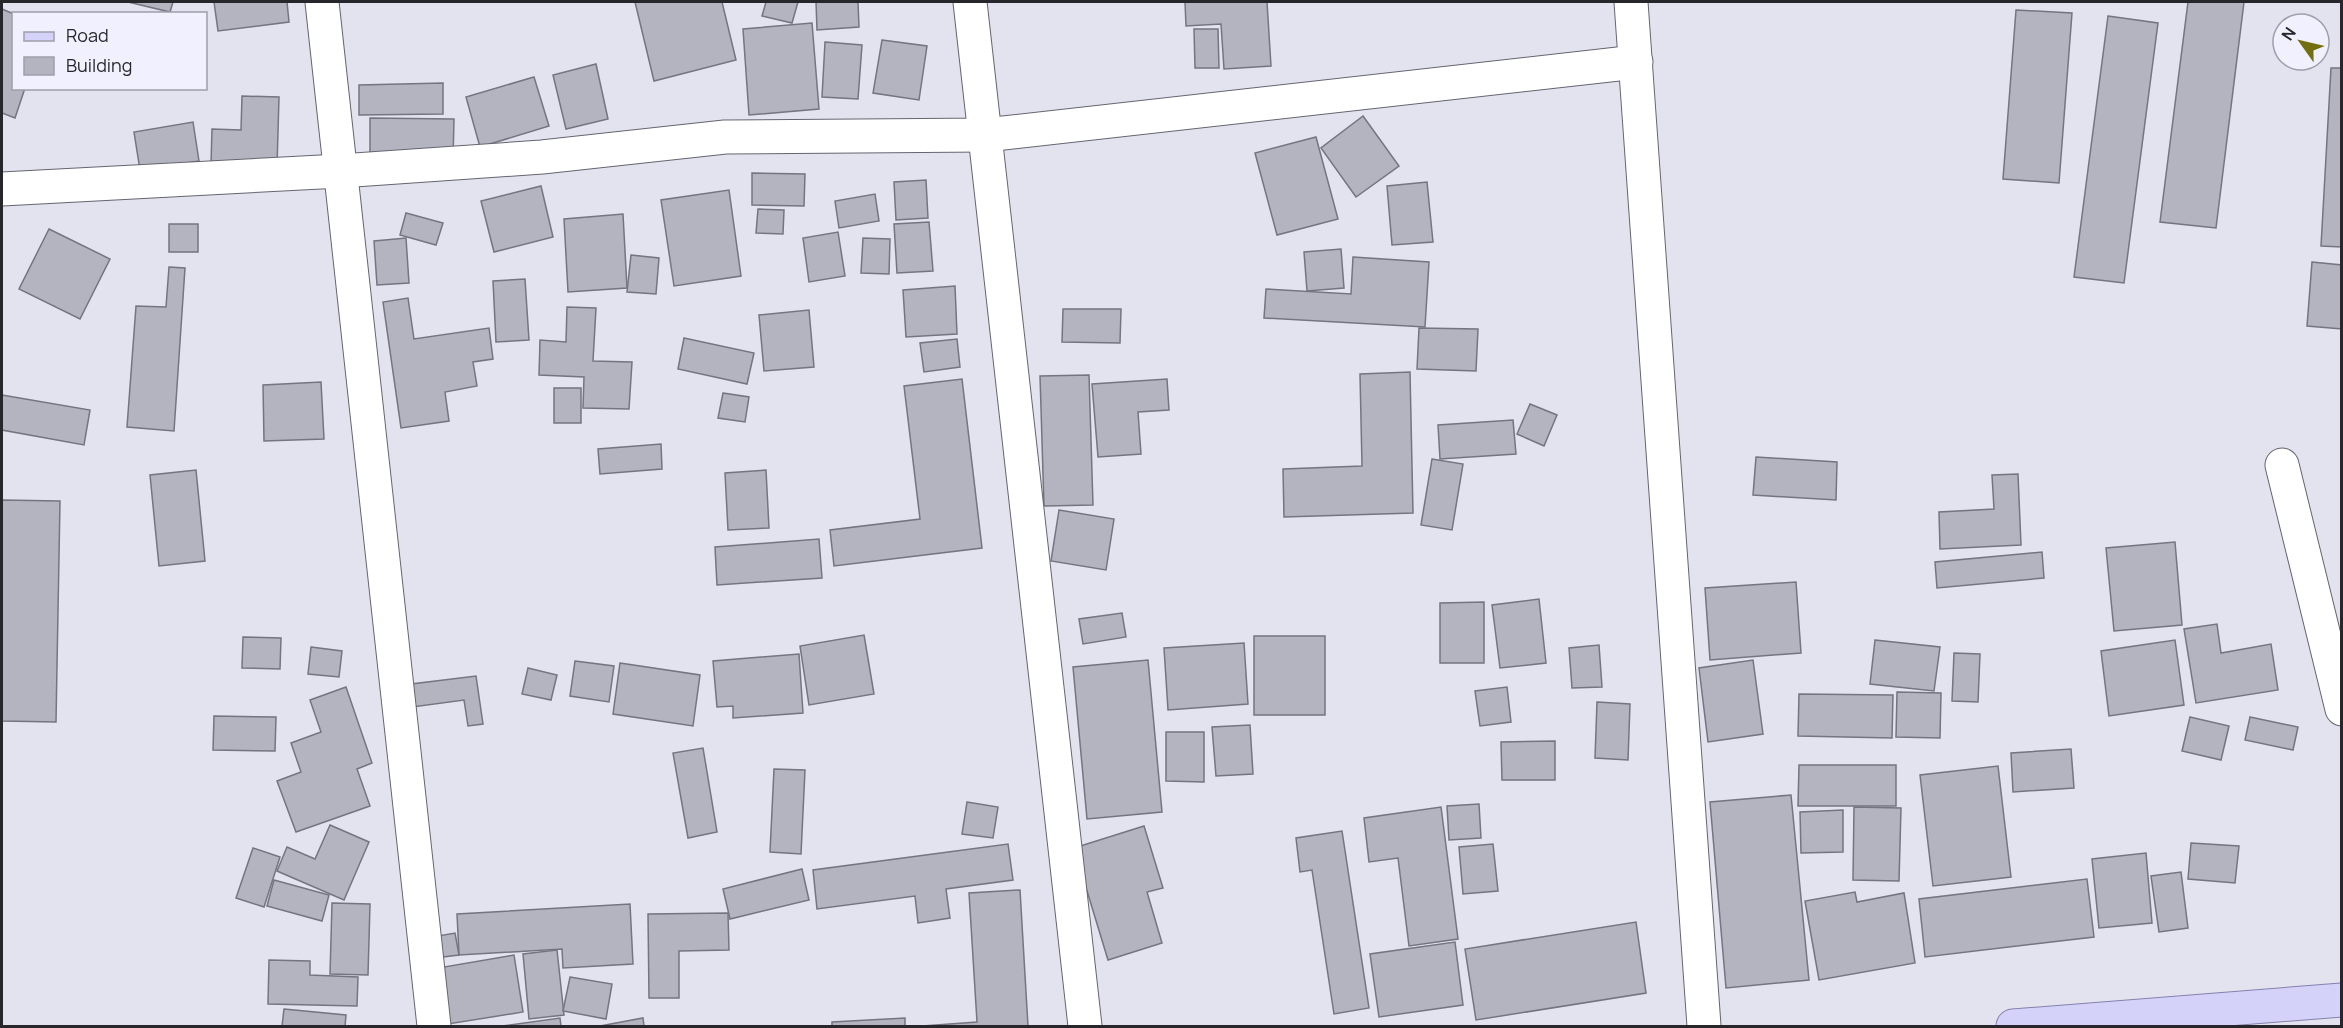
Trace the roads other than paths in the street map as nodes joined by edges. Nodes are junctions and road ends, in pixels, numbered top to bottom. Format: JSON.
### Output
{"nodes":[{"id":1,"x":322,"y":2,"type":"edge"},
{"id":2,"x":970,"y":2,"type":"edge"},
{"id":3,"x":1631,"y":2,"type":"edge"},
{"id":4,"x":1636,"y":62,"type":"junction"},
{"id":5,"x":985,"y":135,"type":"junction"},
{"id":6,"x":340,"y":171,"type":"junction"},
{"id":7,"x":2,"y":189,"type":"edge"},
{"id":8,"x":2282,"y":465,"type":"dead end"},
{"id":9,"x":2342,"y":709,"type":"edge"},
{"id":10,"x":2342,"y":1000,"type":"edge"},
{"id":11,"x":434,"y":1026,"type":"edge"},
{"id":12,"x":1085,"y":1026,"type":"edge"},
{"id":13,"x":1704,"y":1026,"type":"edge"},
{"id":14,"x":2013,"y":1026,"type":"edge"}],
"edges":[{"from":1,"to":6,"type":"street"},
{"from":2,"to":5,"type":"street"},
{"from":3,"to":4,"type":"street"},
{"from":4,"to":5,"type":"street"},
{"from":4,"to":13,"type":"street"},
{"from":5,"to":6,"type":"street"},
{"from":5,"to":12,"type":"street"},
{"from":6,"to":7,"type":"street"},
{"from":6,"to":11,"type":"street"},
{"from":8,"to":9,"type":"street"},
{"from":10,"to":14,"type":"main road"}]}
